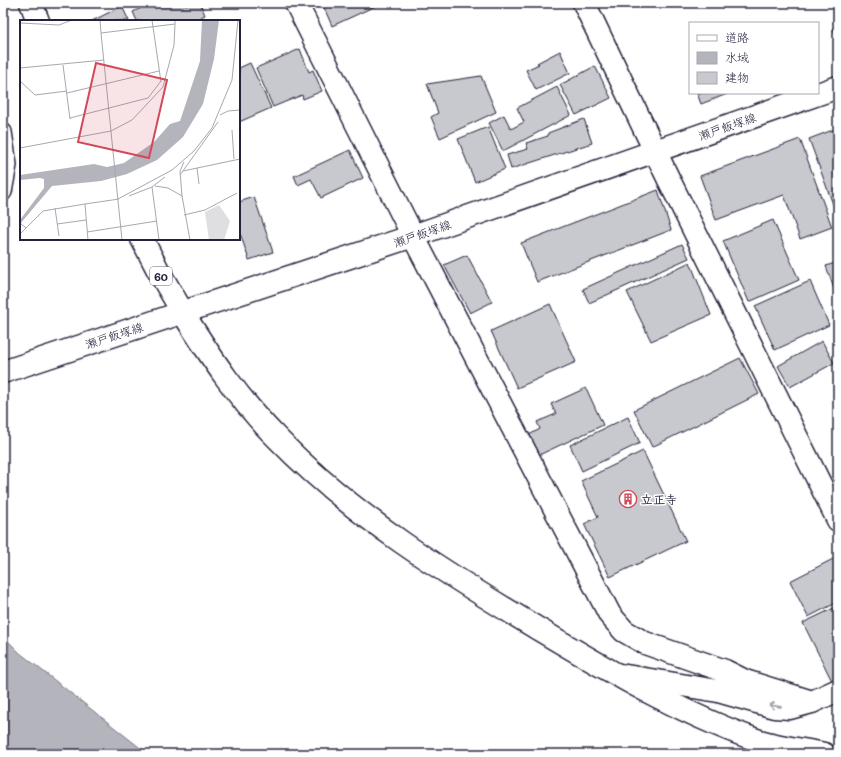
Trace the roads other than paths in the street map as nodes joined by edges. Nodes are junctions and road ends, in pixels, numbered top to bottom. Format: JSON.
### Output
{"nodes":[{"id":1,"x":31,"y":3,"type":"edge"},
{"id":2,"x":296,"y":3,"type":"edge"},
{"id":3,"x":584,"y":3,"type":"edge"},
{"id":4,"x":38,"y":20,"type":"edge"},
{"id":5,"x":838,"y":87,"type":"edge"},
{"id":6,"x":818,"y":94,"type":"edge"},
{"id":7,"x":819,"y":94,"type":"edge"},
{"id":8,"x":3,"y":132,"type":"edge"},
{"id":9,"x":655,"y":151,"type":"junction"},
{"id":10,"x":3,"y":192,"type":"edge"},
{"id":11,"x":414,"y":236,"type":"junction"},
{"id":12,"x":142,"y":240,"type":"edge"},
{"id":13,"x":183,"y":312,"type":"junction"},
{"id":14,"x":3,"y":372,"type":"edge"},
{"id":15,"x":838,"y":520,"type":"edge"},
{"id":16,"x":614,"y":674,"type":"junction"},
{"id":17,"x":838,"y":690,"type":"edge"},
{"id":18,"x":812,"y":702,"type":"junction"},
{"id":19,"x":824,"y":754,"type":"edge"}],
"edges":[{"from":1,"to":4,"type":"street"},
{"from":2,"to":11,"type":"street"},
{"from":3,"to":9,"type":"street"},
{"from":5,"to":7,"type":"street","name":"瀬戸飯塚線"},
{"from":6,"to":9,"type":"street","name":"瀬戸飯塚線"},
{"from":8,"to":10,"type":"lane"},
{"from":9,"to":11,"type":"street","name":"瀬戸飯塚線"},
{"from":9,"to":15,"type":"street"},
{"from":11,"to":13,"type":"street","name":"瀬戸飯塚線"},
{"from":11,"to":18,"type":"street"},
{"from":12,"to":13,"type":"street","number":"60"},
{"from":13,"to":14,"type":"street","name":"瀬戸飯塚線"},
{"from":13,"to":16,"type":"street"},
{"from":18,"to":16,"type":"street","one_way":true},
{"from":16,"to":19,"type":"street"},
{"from":17,"to":18,"type":"street"}]}
